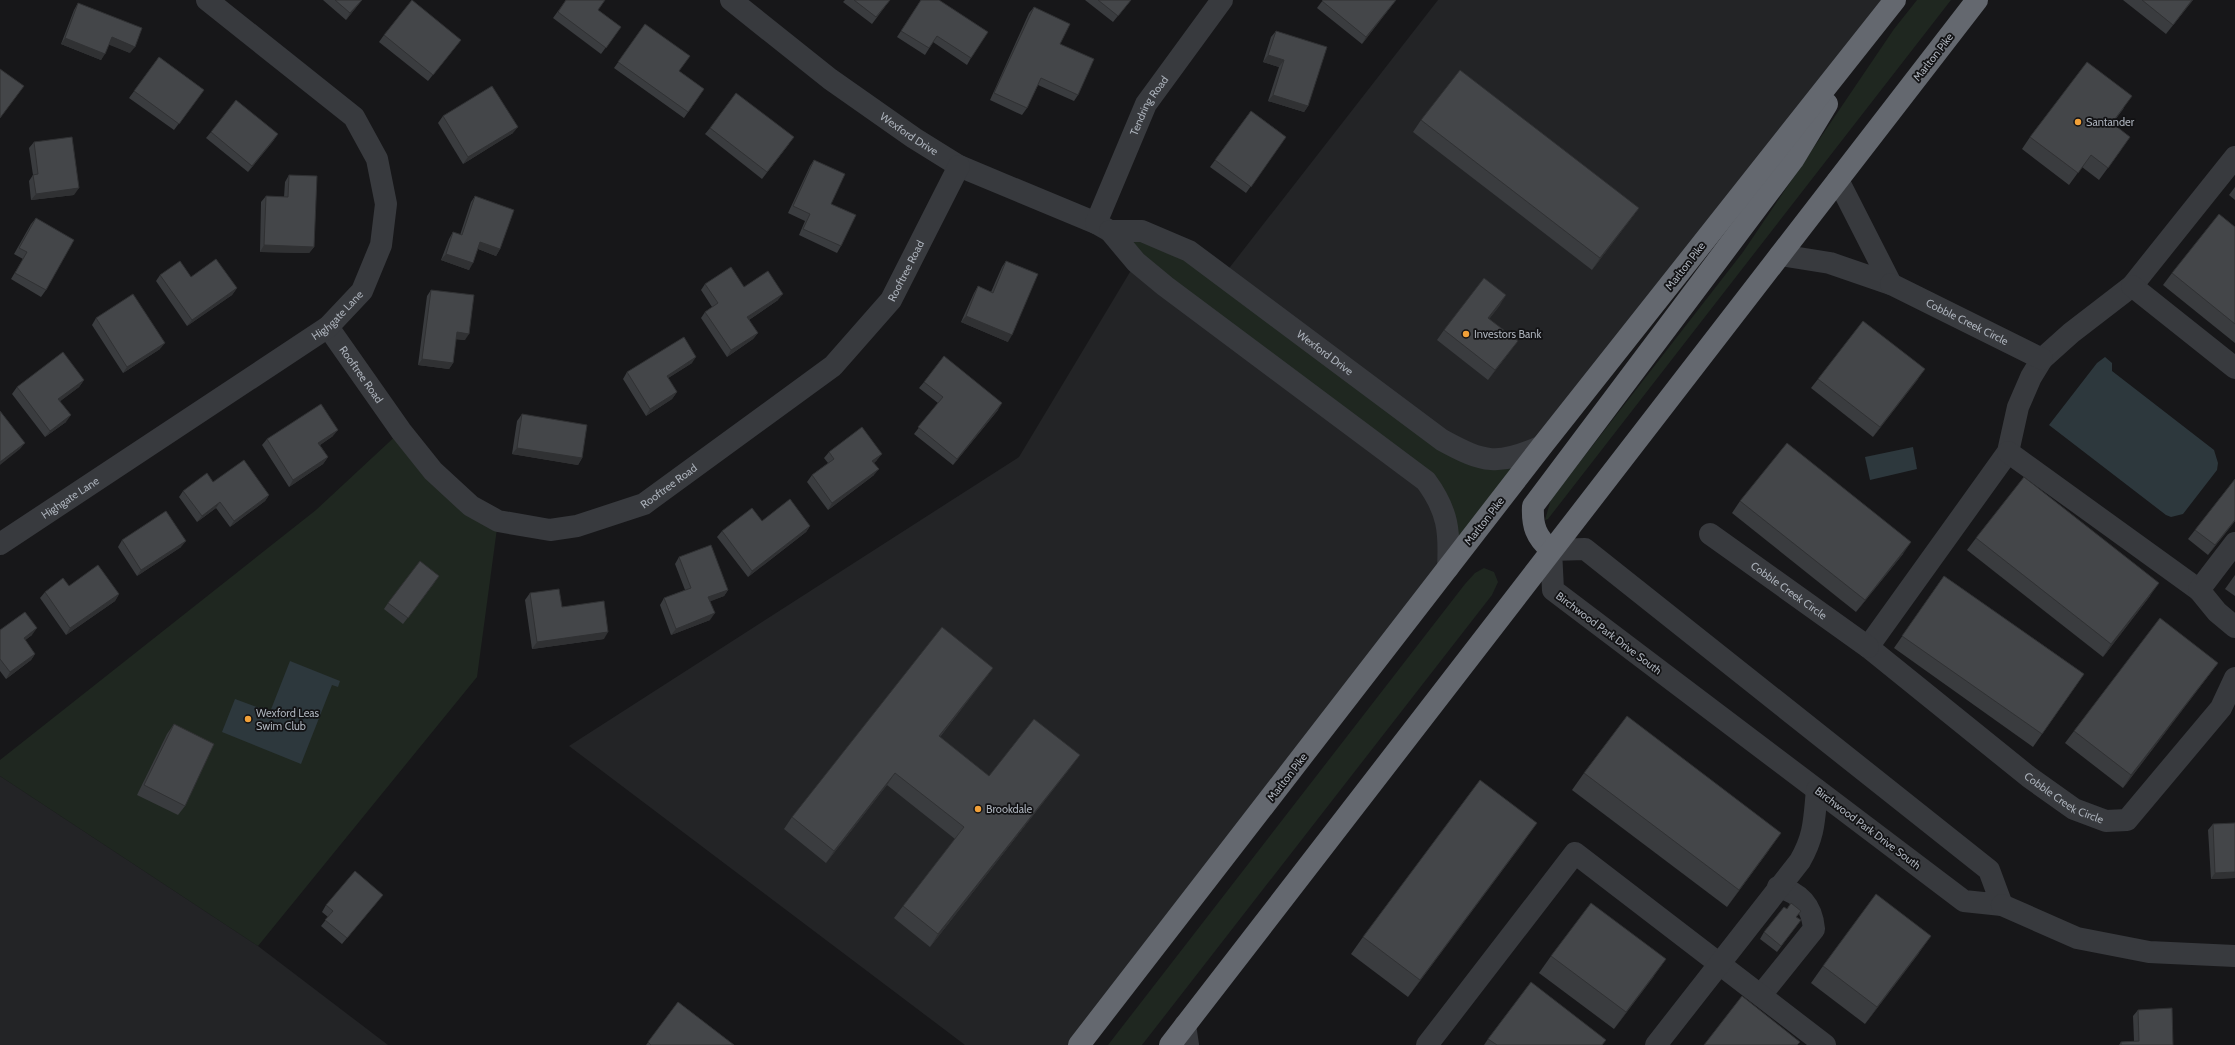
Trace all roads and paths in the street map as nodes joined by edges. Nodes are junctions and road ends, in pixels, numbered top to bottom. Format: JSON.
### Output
{"nodes":[{"id":1,"x":207,"y":0,"type":"edge"},
{"id":2,"x":731,"y":0,"type":"edge"},
{"id":3,"x":1222,"y":0,"type":"edge"},
{"id":4,"x":1895,"y":0,"type":"edge"},
{"id":5,"x":1977,"y":0,"type":"edge"},
{"id":6,"x":1848,"y":61,"type":"junction"},
{"id":7,"x":2235,"y":157,"type":"edge"},
{"id":8,"x":959,"y":166,"type":"junction"},
{"id":9,"x":1838,"y":180,"type":"junction"},
{"id":10,"x":1103,"y":227,"type":"junction"},
{"id":11,"x":1780,"y":255,"type":"junction"},
{"id":12,"x":1891,"y":284,"type":"junction"},
{"id":13,"x":2132,"y":286,"type":"junction"},
{"id":14,"x":328,"y":327,"type":"junction"},
{"id":15,"x":2042,"y":359,"type":"junction"},
{"id":16,"x":2235,"y":368,"type":"edge"},
{"id":17,"x":1542,"y":446,"type":"junction"},
{"id":18,"x":2008,"y":452,"type":"junction"},
{"id":19,"x":1710,"y":534,"type":"dead end"},
{"id":20,"x":2235,"y":543,"type":"edge"},
{"id":21,"x":0,"y":544,"type":"edge"},
{"id":22,"x":1551,"y":550,"type":"junction"},
{"id":23,"x":1448,"y":568,"type":"junction"},
{"id":24,"x":2199,"y":590,"type":"junction"},
{"id":25,"x":2235,"y":628,"type":"edge"},
{"id":26,"x":1868,"y":647,"type":"junction"},
{"id":27,"x":2235,"y":678,"type":"edge"},
{"id":28,"x":1817,"y":790,"type":"junction"},
{"id":29,"x":1778,"y":887,"type":"junction"},
{"id":30,"x":2002,"y":905,"type":"junction"},
{"id":31,"x":2235,"y":956,"type":"edge"},
{"id":32,"x":1719,"y":963,"type":"junction"},
{"id":33,"x":1761,"y":995,"type":"junction"},
{"id":34,"x":1186,"y":1035,"type":"edge"},
{"id":35,"x":1079,"y":1045,"type":"edge"},
{"id":36,"x":1170,"y":1045,"type":"edge"},
{"id":37,"x":1427,"y":1045,"type":"edge"},
{"id":38,"x":1656,"y":1045,"type":"edge"},
{"id":39,"x":1825,"y":1045,"type":"edge"}],
"edges":[{"from":1,"to":14,"type":"street","name":"Highgate Lane"},
{"from":2,"to":8,"type":"street","name":"Wexford Drive"},
{"from":3,"to":10,"type":"street","name":"Tendring Road"},
{"from":4,"to":6,"type":"highway","name":"Marlton Pike"},
{"from":5,"to":9,"type":"highway","name":"Marlton Pike"},
{"from":6,"to":17,"type":"highway","name":"Marlton Pike"},
{"from":6,"to":22,"type":"highway"},
{"from":7,"to":13,"type":"street"},
{"from":8,"to":10,"type":"street","name":"Wexford Drive"},
{"from":8,"to":14,"type":"street","name":"Rooftree Road"},
{"from":9,"to":11,"type":"highway","name":"Marlton Pike"},
{"from":9,"to":12,"type":"street"},
{"from":10,"to":17,"type":"street","name":"Wexford Drive"},
{"from":10,"to":23,"type":"street","name":"Wexford Drive"},
{"from":11,"to":12,"type":"street","name":"Cobble Creek Circle"},
{"from":11,"to":22,"type":"highway","name":"Marlton Pike"},
{"from":12,"to":15,"type":"street","name":"Cobble Creek Circle"},
{"from":13,"to":15,"type":"street"},
{"from":13,"to":16,"type":"street"},
{"from":14,"to":21,"type":"street","name":"Highgate Lane"},
{"from":15,"to":18,"type":"street"},
{"from":17,"to":23,"type":"highway","name":"Marlton Pike"},
{"from":18,"to":24,"type":"street"},
{"from":18,"to":26,"type":"street"},
{"from":19,"to":26,"type":"street","name":"Cobble Creek Circle"},
{"from":20,"to":24,"type":"street"},
{"from":22,"to":28,"type":"street","name":"Birchwood Park Drive South"},
{"from":22,"to":30,"type":"street"},
{"from":22,"to":34,"type":"highway","name":"Marlton Pike"},
{"from":23,"to":35,"type":"highway","name":"Marlton Pike"},
{"from":24,"to":25,"type":"street"},
{"from":26,"to":27,"type":"street","name":"Cobble Creek Circle"},
{"from":28,"to":29,"type":"street"},
{"from":28,"to":30,"type":"street","name":"Birchwood Park Drive South"},
{"from":29,"to":32,"type":"street"},
{"from":29,"to":33,"type":"street"},
{"from":30,"to":31,"type":"street","name":"Birchwood Park Drive South"},
{"from":32,"to":33,"type":"street"},
{"from":32,"to":37,"type":"street"},
{"from":32,"to":38,"type":"street"},
{"from":33,"to":39,"type":"street"},
{"from":34,"to":36,"type":"highway","name":"Marlton Pike"}]}
